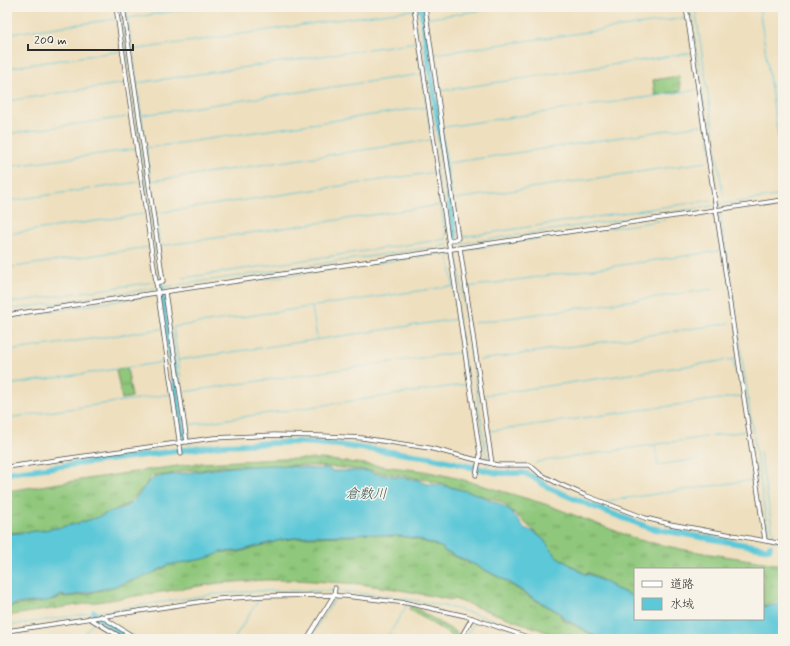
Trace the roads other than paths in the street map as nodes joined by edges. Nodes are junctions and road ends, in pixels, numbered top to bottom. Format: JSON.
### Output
{"nodes":[{"id":1,"x":116,"y":7,"type":"edge"},
{"id":2,"x":123,"y":7,"type":"edge"},
{"id":3,"x":414,"y":7,"type":"edge"},
{"id":4,"x":425,"y":7,"type":"edge"},
{"id":5,"x":686,"y":7,"type":"edge"},
{"id":6,"x":783,"y":200,"type":"edge"},
{"id":7,"x":715,"y":207,"type":"junction"},
{"id":8,"x":449,"y":245,"type":"junction"},
{"id":9,"x":460,"y":248,"type":"junction"},
{"id":10,"x":157,"y":288,"type":"junction"},
{"id":11,"x":165,"y":292,"type":"junction"},
{"id":12,"x":7,"y":315,"type":"edge"},
{"id":13,"x":189,"y":442,"type":"junction"},
{"id":14,"x":180,"y":445,"type":"junction"},
{"id":15,"x":181,"y":453,"type":"dead end"},
{"id":16,"x":479,"y":462,"type":"junction"},
{"id":17,"x":489,"y":463,"type":"junction"},
{"id":18,"x":7,"y":467,"type":"edge"},
{"id":19,"x":476,"y":473,"type":"dead end"},
{"id":20,"x":765,"y":540,"type":"junction"},
{"id":21,"x":783,"y":544,"type":"edge"},
{"id":22,"x":335,"y":593,"type":"junction"},
{"id":23,"x":98,"y":616,"type":"junction"},
{"id":24,"x":89,"y":618,"type":"junction"},
{"id":25,"x":475,"y":619,"type":"junction"},
{"id":26,"x":7,"y":631,"type":"edge"},
{"id":27,"x":124,"y":639,"type":"edge"},
{"id":28,"x":137,"y":639,"type":"edge"},
{"id":29,"x":307,"y":639,"type":"edge"},
{"id":30,"x":460,"y":639,"type":"edge"},
{"id":31,"x":533,"y":639,"type":"edge"}],
"edges":[{"from":1,"to":10,"type":"street"},
{"from":2,"to":10,"type":"street"},
{"from":3,"to":8,"type":"street"},
{"from":4,"to":8,"type":"street"},
{"from":5,"to":7,"type":"street"},
{"from":6,"to":7,"type":"street"},
{"from":7,"to":9,"type":"street"},
{"from":7,"to":20,"type":"street"},
{"from":8,"to":9,"type":"street"},
{"from":8,"to":11,"type":"street"},
{"from":8,"to":16,"type":"street"},
{"from":9,"to":17,"type":"street"},
{"from":10,"to":11,"type":"street"},
{"from":10,"to":12,"type":"street"},
{"from":10,"to":14,"type":"street"},
{"from":11,"to":13,"type":"street"},
{"from":13,"to":14,"type":"street"},
{"from":13,"to":16,"type":"street"},
{"from":14,"to":15,"type":"street"},
{"from":14,"to":18,"type":"street"},
{"from":16,"to":17,"type":"street"},
{"from":16,"to":19,"type":"street"},
{"from":17,"to":20,"type":"street"},
{"from":20,"to":21,"type":"street"},
{"from":22,"to":23,"type":"street"},
{"from":22,"to":25,"type":"street"},
{"from":22,"to":29,"type":"street"},
{"from":23,"to":24,"type":"street"},
{"from":23,"to":28,"type":"street"},
{"from":24,"to":26,"type":"street"},
{"from":24,"to":27,"type":"street"},
{"from":25,"to":30,"type":"street"},
{"from":25,"to":31,"type":"street"}]}
